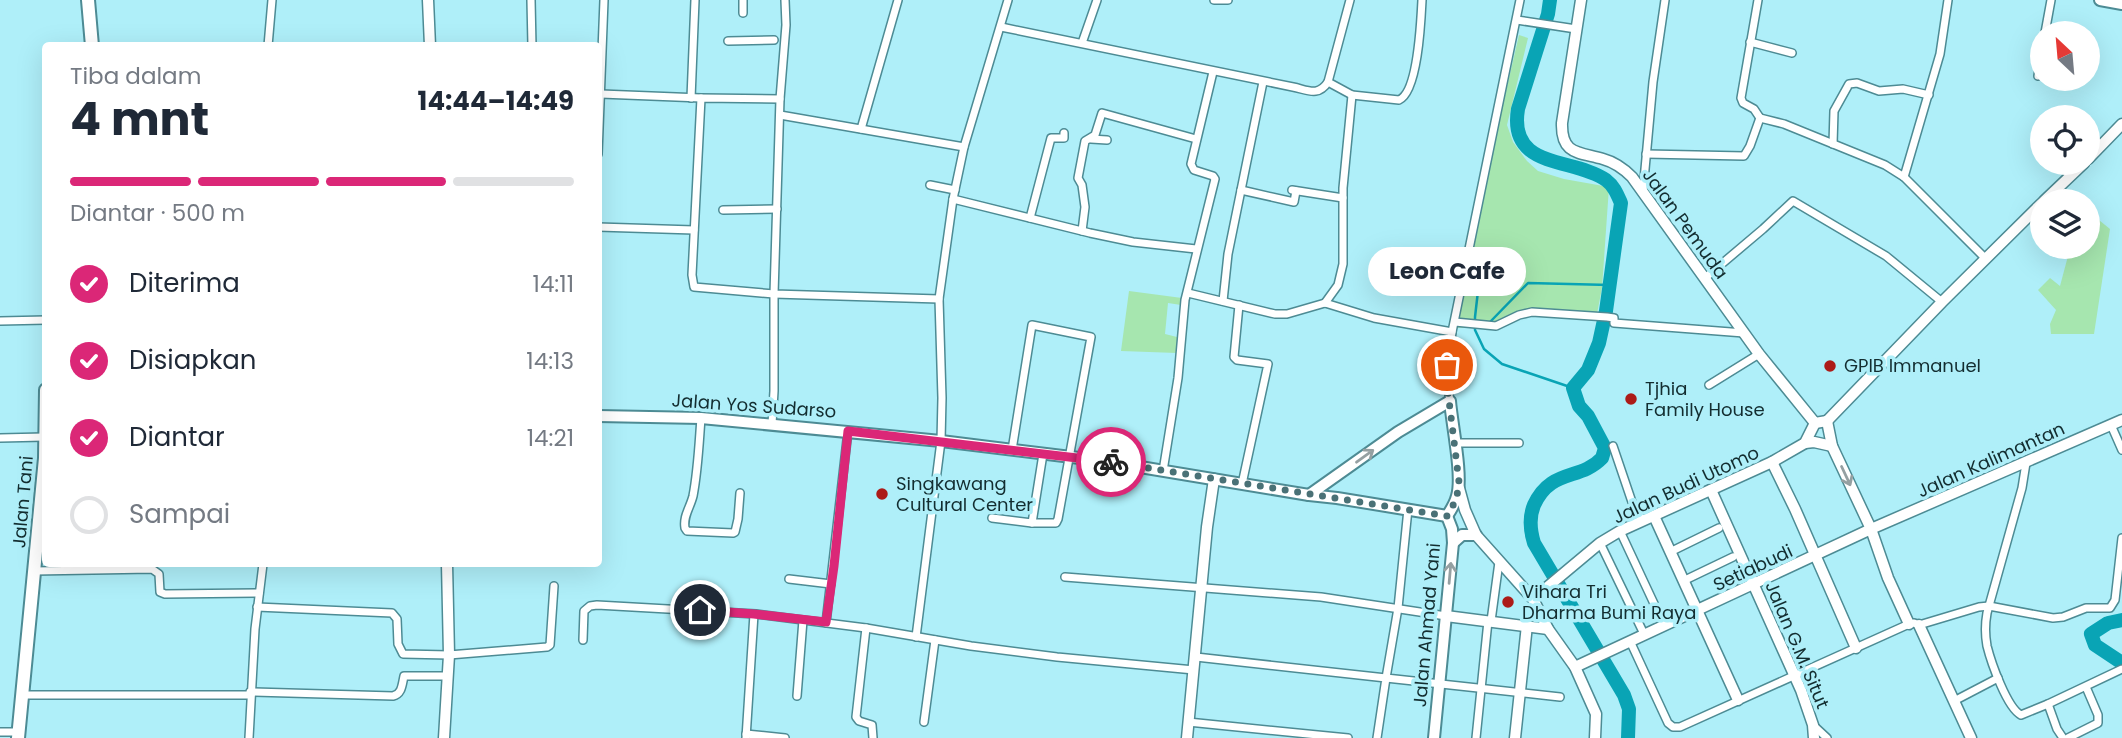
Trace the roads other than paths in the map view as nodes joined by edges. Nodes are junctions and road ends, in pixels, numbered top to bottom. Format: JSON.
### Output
{"nodes":[{"id":1,"x":88,"y":0,"type":"edge"},
{"id":2,"x":272,"y":0,"type":"edge"},
{"id":3,"x":428,"y":0,"type":"edge"},
{"id":4,"x":531,"y":0,"type":"edge"},
{"id":5,"x":604,"y":0,"type":"edge"},
{"id":6,"x":695,"y":0,"type":"edge"},
{"id":7,"x":743,"y":0,"type":"edge"},
{"id":8,"x":785,"y":0,"type":"edge"},
{"id":9,"x":898,"y":0,"type":"edge"},
{"id":10,"x":1008,"y":0,"type":"edge"},
{"id":11,"x":1097,"y":0,"type":"edge"},
{"id":12,"x":1214,"y":0,"type":"edge"},
{"id":13,"x":1228,"y":0,"type":"edge"},
{"id":14,"x":1350,"y":0,"type":"edge"},
{"id":15,"x":1422,"y":0,"type":"edge"},
{"id":16,"x":1520,"y":0,"type":"edge"},
{"id":17,"x":1581,"y":0,"type":"edge"},
{"id":18,"x":1665,"y":0,"type":"edge"},
{"id":19,"x":1758,"y":0,"type":"edge"},
{"id":20,"x":1948,"y":0,"type":"edge"},
{"id":21,"x":2051,"y":0,"type":"edge"},
{"id":22,"x":2100,"y":0,"type":"edge"},
{"id":23,"x":2122,"y":4,"type":"edge"},
{"id":24,"x":743,"y":13,"type":"dead end"},
{"id":25,"x":1517,"y":20,"type":"junction"},
{"id":26,"x":2047,"y":21,"type":"edge"},
{"id":27,"x":1001,"y":27,"type":"junction"},
{"id":28,"x":1572,"y":28,"type":"junction"},
{"id":29,"x":780,"y":40,"type":"junction"},
{"id":30,"x":728,"y":41,"type":"dead end"},
{"id":31,"x":92,"y":42,"type":"edge"},
{"id":32,"x":268,"y":42,"type":"edge"},
{"id":33,"x":430,"y":42,"type":"edge"},
{"id":34,"x":532,"y":42,"type":"edge"},
{"id":35,"x":601,"y":42,"type":"edge"},
{"id":36,"x":1750,"y":42,"type":"junction"},
{"id":37,"x":1083,"y":43,"type":"junction"},
{"id":38,"x":1792,"y":52,"type":"dead end"},
{"id":39,"x":1213,"y":72,"type":"junction"},
{"id":40,"x":1263,"y":82,"type":"junction"},
{"id":41,"x":1328,"y":82,"type":"junction"},
{"id":42,"x":602,"y":94,"type":"edge"},
{"id":43,"x":1352,"y":95,"type":"junction"},
{"id":44,"x":1928,"y":95,"type":"junction"},
{"id":45,"x":691,"y":98,"type":"junction"},
{"id":46,"x":701,"y":98,"type":"junction"},
{"id":47,"x":780,"y":99,"type":"junction"},
{"id":48,"x":780,"y":115,"type":"junction"},
{"id":49,"x":1760,"y":118,"type":"junction"},
{"id":50,"x":2122,"y":124,"type":"edge"},
{"id":51,"x":861,"y":129,"type":"junction"},
{"id":52,"x":1064,"y":134,"type":"dead end"},
{"id":53,"x":1087,"y":138,"type":"junction"},
{"id":54,"x":1196,"y":139,"type":"junction"},
{"id":55,"x":1107,"y":140,"type":"dead end"},
{"id":56,"x":1833,"y":144,"type":"junction"},
{"id":57,"x":964,"y":147,"type":"junction"},
{"id":58,"x":2100,"y":147,"type":"edge"},
{"id":59,"x":1646,"y":154,"type":"junction"},
{"id":60,"x":2071,"y":175,"type":"edge"},
{"id":61,"x":1903,"y":177,"type":"junction"},
{"id":62,"x":930,"y":185,"type":"dead end"},
{"id":63,"x":2057,"y":189,"type":"edge"},
{"id":64,"x":955,"y":190,"type":"junction"},
{"id":65,"x":1241,"y":190,"type":"junction"},
{"id":66,"x":1643,"y":191,"type":"junction"},
{"id":67,"x":1343,"y":198,"type":"junction"},
{"id":68,"x":953,"y":199,"type":"junction"},
{"id":69,"x":723,"y":209,"type":"dead end"},
{"id":70,"x":777,"y":209,"type":"junction"},
{"id":71,"x":2030,"y":215,"type":"edge"},
{"id":72,"x":1030,"y":218,"type":"junction"},
{"id":73,"x":602,"y":227,"type":"edge"},
{"id":74,"x":694,"y":230,"type":"junction"},
{"id":75,"x":1082,"y":231,"type":"junction"},
{"id":76,"x":1196,"y":249,"type":"junction"},
{"id":77,"x":1986,"y":259,"type":"junction"},
{"id":78,"x":1704,"y":278,"type":"junction"},
{"id":79,"x":1188,"y":293,"type":"junction"},
{"id":80,"x":774,"y":294,"type":"junction"},
{"id":81,"x":939,"y":299,"type":"junction"},
{"id":82,"x":1223,"y":301,"type":"junction"},
{"id":83,"x":1942,"y":302,"type":"junction"},
{"id":84,"x":1325,"y":303,"type":"junction"},
{"id":85,"x":1238,"y":305,"type":"junction"},
{"id":86,"x":42,"y":320,"type":"edge"},
{"id":87,"x":0,"y":321,"type":"edge"},
{"id":88,"x":1455,"y":322,"type":"junction"},
{"id":89,"x":1452,"y":332,"type":"junction"},
{"id":90,"x":1745,"y":333,"type":"junction"},
{"id":91,"x":1759,"y":354,"type":"junction"},
{"id":92,"x":1709,"y":385,"type":"dead end"},
{"id":93,"x":1450,"y":401,"type":"junction"},
{"id":94,"x":602,"y":416,"type":"edge"},
{"id":95,"x":701,"y":418,"type":"junction"},
{"id":96,"x":2122,"y":420,"type":"edge"},
{"id":97,"x":1827,"y":421,"type":"junction"},
{"id":98,"x":1815,"y":423,"type":"junction"},
{"id":99,"x":772,"y":424,"type":"junction"},
{"id":100,"x":2111,"y":425,"type":"junction"},
{"id":101,"x":848,"y":431,"type":"junction"},
{"id":102,"x":42,"y":437,"type":"edge"},
{"id":103,"x":0,"y":438,"type":"edge"},
{"id":104,"x":941,"y":441,"type":"junction"},
{"id":105,"x":1454,"y":443,"type":"junction"},
{"id":106,"x":1519,"y":443,"type":"dead end"},
{"id":107,"x":1805,"y":443,"type":"junction"},
{"id":108,"x":1613,"y":446,"type":"dead end"},
{"id":109,"x":1832,"y":446,"type":"junction"},
{"id":110,"x":1012,"y":450,"type":"junction"},
{"id":111,"x":2122,"y":450,"type":"edge"},
{"id":112,"x":1043,"y":454,"type":"junction"},
{"id":113,"x":1068,"y":457,"type":"junction"},
{"id":114,"x":1772,"y":463,"type":"junction"},
{"id":115,"x":2026,"y":463,"type":"junction"},
{"id":116,"x":1163,"y":471,"type":"junction"},
{"id":117,"x":1336,"y":477,"type":"junction"},
{"id":118,"x":1214,"y":479,"type":"junction"},
{"id":119,"x":1242,"y":484,"type":"junction"},
{"id":120,"x":1459,"y":487,"type":"junction"},
{"id":121,"x":42,"y":489,"type":"edge"},
{"id":122,"x":1711,"y":490,"type":"junction"},
{"id":123,"x":740,"y":493,"type":"dead end"},
{"id":124,"x":1309,"y":495,"type":"junction"},
{"id":125,"x":1337,"y":498,"type":"junction"},
{"id":126,"x":1408,"y":509,"type":"junction"},
{"id":127,"x":1447,"y":516,"type":"junction"},
{"id":128,"x":1654,"y":516,"type":"junction"},
{"id":129,"x":992,"y":518,"type":"dead end"},
{"id":130,"x":1642,"y":521,"type":"junction"},
{"id":131,"x":1032,"y":523,"type":"junction"},
{"id":132,"x":1719,"y":527,"type":"dead end"},
{"id":133,"x":1871,"y":529,"type":"junction"},
{"id":134,"x":1619,"y":531,"type":"junction"},
{"id":135,"x":1476,"y":535,"type":"junction"},
{"id":136,"x":2122,"y":538,"type":"edge"},
{"id":137,"x":1453,"y":542,"type":"junction"},
{"id":138,"x":1600,"y":543,"type":"junction"},
{"id":139,"x":1670,"y":552,"type":"junction"},
{"id":140,"x":1816,"y":556,"type":"junction"},
{"id":141,"x":1733,"y":557,"type":"dead end"},
{"id":142,"x":1499,"y":562,"type":"junction"},
{"id":143,"x":263,"y":567,"type":"edge"},
{"id":144,"x":447,"y":567,"type":"edge"},
{"id":145,"x":34,"y":571,"type":"junction"},
{"id":146,"x":1065,"y":578,"type":"dead end"},
{"id":147,"x":789,"y":579,"type":"dead end"},
{"id":148,"x":1683,"y":581,"type":"junction"},
{"id":149,"x":831,"y":584,"type":"junction"},
{"id":150,"x":1754,"y":585,"type":"junction"},
{"id":151,"x":554,"y":586,"type":"dead end"},
{"id":152,"x":1202,"y":589,"type":"junction"},
{"id":153,"x":259,"y":593,"type":"junction"},
{"id":154,"x":1533,"y":599,"type":"junction"},
{"id":155,"x":2119,"y":600,"type":"edge"},
{"id":156,"x":1989,"y":606,"type":"junction"},
{"id":157,"x":257,"y":607,"type":"junction"},
{"id":158,"x":1398,"y":608,"type":"junction"},
{"id":159,"x":1696,"y":611,"type":"junction"},
{"id":160,"x":754,"y":614,"type":"junction"},
{"id":161,"x":1446,"y":616,"type":"junction"},
{"id":162,"x":803,"y":620,"type":"junction"},
{"id":163,"x":1489,"y":621,"type":"junction"},
{"id":164,"x":826,"y":622,"type":"junction"},
{"id":165,"x":1914,"y":624,"type":"junction"},
{"id":166,"x":1527,"y":625,"type":"junction"},
{"id":167,"x":1664,"y":625,"type":"junction"},
{"id":168,"x":866,"y":628,"type":"junction"},
{"id":169,"x":1548,"y":629,"type":"junction"},
{"id":170,"x":1644,"y":634,"type":"junction"},
{"id":171,"x":916,"y":637,"type":"junction"},
{"id":172,"x":583,"y":640,"type":"dead end"},
{"id":173,"x":935,"y":640,"type":"junction"},
{"id":174,"x":1630,"y":641,"type":"junction"},
{"id":175,"x":1856,"y":648,"type":"junction"},
{"id":176,"x":449,"y":655,"type":"junction"},
{"id":177,"x":1196,"y":657,"type":"junction"},
{"id":178,"x":1576,"y":667,"type":"junction"},
{"id":179,"x":1194,"y":670,"type":"junction"},
{"id":180,"x":2118,"y":671,"type":"edge"},
{"id":181,"x":1795,"y":675,"type":"junction"},
{"id":182,"x":446,"y":676,"type":"junction"},
{"id":183,"x":1386,"y":678,"type":"junction"},
{"id":184,"x":1998,"y":678,"type":"junction"},
{"id":185,"x":1439,"y":685,"type":"junction"},
{"id":186,"x":2086,"y":687,"type":"junction"},
{"id":187,"x":1481,"y":690,"type":"junction"},
{"id":188,"x":250,"y":694,"type":"junction"},
{"id":189,"x":1520,"y":694,"type":"junction"},
{"id":190,"x":21,"y":695,"type":"junction"},
{"id":191,"x":797,"y":696,"type":"dead end"},
{"id":192,"x":1560,"y":697,"type":"dead end"},
{"id":193,"x":1738,"y":701,"type":"junction"},
{"id":194,"x":1954,"y":701,"type":"junction"},
{"id":195,"x":2048,"y":704,"type":"junction"},
{"id":196,"x":923,"y":722,"type":"dead end"},
{"id":197,"x":1188,"y":722,"type":"junction"},
{"id":198,"x":0,"y":732,"type":"edge"},
{"id":199,"x":1813,"y":732,"type":"edge"},
{"id":200,"x":18,"y":735,"type":"edge"},
{"id":201,"x":746,"y":736,"type":"edge"},
{"id":202,"x":248,"y":738,"type":"edge"},
{"id":203,"x":444,"y":738,"type":"edge"},
{"id":204,"x":785,"y":738,"type":"edge"},
{"id":205,"x":873,"y":738,"type":"edge"},
{"id":206,"x":1187,"y":738,"type":"edge"},
{"id":207,"x":1348,"y":738,"type":"edge"},
{"id":208,"x":1377,"y":738,"type":"edge"},
{"id":209,"x":1434,"y":738,"type":"edge"},
{"id":210,"x":1476,"y":738,"type":"edge"},
{"id":211,"x":1515,"y":738,"type":"edge"},
{"id":212,"x":1595,"y":738,"type":"edge"},
{"id":213,"x":1828,"y":738,"type":"edge"},
{"id":214,"x":1971,"y":738,"type":"edge"},
{"id":215,"x":2066,"y":738,"type":"edge"}],
"edges":[{"from":1,"to":31,"type":"highway"},
{"from":2,"to":32,"type":"street"},
{"from":3,"to":33,"type":"main road"},
{"from":4,"to":34,"type":"street"},
{"from":5,"to":35,"type":"street"},
{"from":6,"to":45,"type":"street"},
{"from":7,"to":24,"type":"street"},
{"from":8,"to":29,"type":"street"},
{"from":9,"to":51,"type":"street"},
{"from":10,"to":27,"type":"street"},
{"from":11,"to":37,"type":"street"},
{"from":12,"to":13,"type":"street"},
{"from":14,"to":41,"type":"street"},
{"from":15,"to":43,"type":"street"},
{"from":16,"to":25,"type":"street"},
{"from":17,"to":28,"type":"main road","name":"Jalan Pemuda"},
{"from":18,"to":59,"type":"street"},
{"from":19,"to":36,"type":"street"},
{"from":20,"to":44,"type":"street"},
{"from":21,"to":26,"type":"street"},
{"from":22,"to":23,"type":"main road"},
{"from":25,"to":28,"type":"street"},
{"from":25,"to":88,"type":"street"},
{"from":27,"to":37,"type":"street"},
{"from":27,"to":57,"type":"street"},
{"from":28,"to":66,"type":"main road","name":"Jalan Pemuda"},
{"from":29,"to":30,"type":"street"},
{"from":29,"to":47,"type":"street"},
{"from":36,"to":38,"type":"street"},
{"from":36,"to":49,"type":"street"},
{"from":37,"to":39,"type":"street"},
{"from":39,"to":40,"type":"street"},
{"from":39,"to":54,"type":"street"},
{"from":40,"to":41,"type":"street"},
{"from":40,"to":65,"type":"street"},
{"from":41,"to":43,"type":"street"},
{"from":42,"to":45,"type":"street"},
{"from":43,"to":67,"type":"street"},
{"from":44,"to":56,"type":"street"},
{"from":44,"to":61,"type":"street"},
{"from":45,"to":46,"type":"street"},
{"from":46,"to":47,"type":"street"},
{"from":46,"to":74,"type":"street"},
{"from":47,"to":48,"type":"street"},
{"from":48,"to":51,"type":"street"},
{"from":48,"to":70,"type":"street"},
{"from":49,"to":56,"type":"street"},
{"from":49,"to":59,"type":"street"},
{"from":50,"to":58,"type":"main road"},
{"from":51,"to":57,"type":"street"},
{"from":52,"to":72,"type":"street"},
{"from":53,"to":54,"type":"street"},
{"from":53,"to":55,"type":"street"},
{"from":53,"to":75,"type":"street"},
{"from":54,"to":76,"type":"street"},
{"from":56,"to":61,"type":"street"},
{"from":57,"to":64,"type":"street"},
{"from":59,"to":66,"type":"street"},
{"from":60,"to":63,"type":"main road"},
{"from":61,"to":77,"type":"street"},
{"from":62,"to":64,"type":"street"},
{"from":64,"to":68,"type":"street"},
{"from":65,"to":67,"type":"street"},
{"from":65,"to":82,"type":"street"},
{"from":66,"to":78,"type":"main road","name":"Jalan Pemuda"},
{"from":67,"to":84,"type":"street"},
{"from":68,"to":72,"type":"street"},
{"from":68,"to":81,"type":"street"},
{"from":69,"to":70,"type":"street"},
{"from":70,"to":80,"type":"street"},
{"from":71,"to":77,"type":"main road"},
{"from":72,"to":75,"type":"street"},
{"from":73,"to":74,"type":"street"},
{"from":74,"to":80,"type":"street"},
{"from":75,"to":76,"type":"street"},
{"from":76,"to":79,"type":"street"},
{"from":77,"to":83,"type":"main road"},
{"from":78,"to":83,"type":"street"},
{"from":78,"to":90,"type":"main road","name":"Jalan Pemuda"},
{"from":79,"to":82,"type":"street"},
{"from":79,"to":116,"type":"street"},
{"from":80,"to":81,"type":"street"},
{"from":80,"to":99,"type":"street"},
{"from":81,"to":104,"type":"street"},
{"from":82,"to":85,"type":"street"},
{"from":83,"to":97,"type":"main road"},
{"from":84,"to":85,"type":"street"},
{"from":84,"to":89,"type":"street"},
{"from":85,"to":119,"type":"street"},
{"from":86,"to":87,"type":"street"},
{"from":88,"to":89,"type":"street"},
{"from":88,"to":90,"type":"street"},
{"from":89,"to":93,"type":"street"},
{"from":90,"to":91,"type":"main road","name":"Jalan Pemuda"},
{"from":91,"to":92,"type":"street"},
{"from":91,"to":98,"type":"main road","name":"Jalan Pemuda"},
{"from":93,"to":105,"type":"main road"},
{"from":117,"to":93,"type":"main road","one_way":true},
{"from":94,"to":95,"type":"main road","name":"Jalan Yos Sudarso"},
{"from":95,"to":99,"type":"main road","name":"Jalan Yos Sudarso"},
{"from":95,"to":123,"type":"street"},
{"from":96,"to":100,"type":"main road","name":"Jalan Kalimantan"},
{"from":97,"to":98,"type":"main road"},
{"from":97,"to":109,"type":"main road"},
{"from":98,"to":107,"type":"main road"},
{"from":99,"to":101,"type":"main road","name":"Jalan Yos Sudarso"},
{"from":100,"to":111,"type":"street"},
{"from":100,"to":115,"type":"main road","name":"Jalan Kalimantan"},
{"from":101,"to":104,"type":"main road","name":"Jalan Yos Sudarso"},
{"from":101,"to":149,"type":"street"},
{"from":102,"to":103,"type":"street"},
{"from":104,"to":110,"type":"main road","name":"Jalan Yos Sudarso"},
{"from":104,"to":171,"type":"street"},
{"from":105,"to":106,"type":"street"},
{"from":105,"to":120,"type":"main road"},
{"from":107,"to":109,"type":"main road"},
{"from":107,"to":114,"type":"main road","name":"Jalan Budi Utomo"},
{"from":108,"to":130,"type":"street"},
{"from":109,"to":133,"type":"main road","one_way":true},
{"from":110,"to":112,"type":"main road","name":"Jalan Yos Sudarso"},
{"from":110,"to":113,"type":"street"},
{"from":112,"to":113,"type":"main road","name":"Jalan Yos Sudarso"},
{"from":112,"to":131,"type":"street"},
{"from":113,"to":116,"type":"main road","name":"Jalan Yos Sudarso"},
{"from":113,"to":131,"type":"street"},
{"from":114,"to":122,"type":"main road","name":"Jalan Budi Utomo"},
{"from":114,"to":140,"type":"main road"},
{"from":115,"to":133,"type":"main road","name":"Jalan Kalimantan"},
{"from":115,"to":156,"type":"street"},
{"from":116,"to":118,"type":"main road","name":"Jalan Yos Sudarso"},
{"from":117,"to":124,"type":"main road"},
{"from":117,"to":125,"type":"main road"},
{"from":118,"to":119,"type":"main road","name":"Jalan Yos Sudarso"},
{"from":118,"to":152,"type":"main road"},
{"from":119,"to":124,"type":"main road","name":"Jalan Yos Sudarso"},
{"from":120,"to":127,"type":"main road"},
{"from":120,"to":135,"type":"main road"},
{"from":121,"to":145,"type":"highway","name":"Jalan Tani"},
{"from":122,"to":128,"type":"main road","name":"Jalan Budi Utomo"},
{"from":122,"to":150,"type":"main road","name":"Jalan G.M. Situt"},
{"from":124,"to":125,"type":"main road","name":"Jalan Yos Sudarso"},
{"from":125,"to":126,"type":"main road","name":"Jalan Yos Sudarso"},
{"from":126,"to":127,"type":"main road","name":"Jalan Yos Sudarso"},
{"from":126,"to":158,"type":"street"},
{"from":127,"to":137,"type":"main road","name":"Jalan Ahmad Yani"},
{"from":128,"to":130,"type":"main road","name":"Jalan Budi Utomo"},
{"from":128,"to":139,"type":"main road"},
{"from":129,"to":131,"type":"street"},
{"from":130,"to":134,"type":"main road","name":"Jalan Budi Utomo"},
{"from":132,"to":139,"type":"street"},
{"from":133,"to":140,"type":"main road","name":"Setiabudi"},
{"from":133,"to":165,"type":"main road"},
{"from":134,"to":138,"type":"main road","name":"Jalan Budi Utomo"},
{"from":134,"to":167,"type":"street"},
{"from":135,"to":137,"type":"main road"},
{"from":135,"to":142,"type":"main road"},
{"from":136,"to":155,"type":"street"},
{"from":161,"to":137,"type":"main road","name":"Jalan Ahmad Yani","one_way":true},
{"from":138,"to":154,"type":"main road","name":"Jalan Budi Utomo"},
{"from":138,"to":170,"type":"street"},
{"from":139,"to":148,"type":"main road"},
{"from":140,"to":150,"type":"main road","name":"Setiabudi"},
{"from":140,"to":175,"type":"main road"},
{"from":141,"to":148,"type":"street"},
{"from":142,"to":154,"type":"main road"},
{"from":142,"to":163,"type":"street"},
{"from":143,"to":153,"type":"street"},
{"from":144,"to":176,"type":"main road"},
{"from":145,"to":153,"type":"street"},
{"from":145,"to":190,"type":"highway","name":"Jalan Tani"},
{"from":146,"to":152,"type":"street"},
{"from":147,"to":149,"type":"street"},
{"from":148,"to":159,"type":"main road"},
{"from":149,"to":164,"type":"street"},
{"from":150,"to":159,"type":"main road","name":"Setiabudi"},
{"from":150,"to":181,"type":"main road","name":"Jalan G.M. Situt"},
{"from":151,"to":176,"type":"street"},
{"from":152,"to":158,"type":"street"},
{"from":152,"to":177,"type":"main road"},
{"from":153,"to":157,"type":"street"},
{"from":154,"to":169,"type":"main road"},
{"from":155,"to":156,"type":"street"},
{"from":156,"to":165,"type":"street"},
{"from":156,"to":184,"type":"street"},
{"from":157,"to":176,"type":"street"},
{"from":157,"to":188,"type":"street"},
{"from":158,"to":161,"type":"street"},
{"from":158,"to":183,"type":"street"},
{"from":159,"to":167,"type":"main road","name":"Setiabudi"},
{"from":159,"to":193,"type":"main road"},
{"from":160,"to":162,"type":"street"},
{"from":160,"to":172,"type":"street"},
{"from":160,"to":201,"type":"street"},
{"from":161,"to":163,"type":"main road"},
{"from":161,"to":185,"type":"main road","name":"Jalan Ahmad Yani"},
{"from":162,"to":164,"type":"street"},
{"from":162,"to":191,"type":"street"},
{"from":163,"to":166,"type":"main road"},
{"from":163,"to":187,"type":"street"},
{"from":164,"to":168,"type":"street"},
{"from":165,"to":175,"type":"street"},
{"from":165,"to":194,"type":"main road"},
{"from":166,"to":169,"type":"main road"},
{"from":166,"to":189,"type":"main road"},
{"from":167,"to":170,"type":"main road","name":"Setiabudi"},
{"from":168,"to":171,"type":"street"},
{"from":168,"to":205,"type":"street"},
{"from":169,"to":178,"type":"main road"},
{"from":170,"to":174,"type":"main road","name":"Setiabudi"},
{"from":171,"to":173,"type":"street"},
{"from":173,"to":179,"type":"street"},
{"from":173,"to":196,"type":"street"},
{"from":174,"to":178,"type":"main road","name":"Setiabudi"},
{"from":174,"to":193,"type":"street"},
{"from":175,"to":181,"type":"street"},
{"from":176,"to":182,"type":"main road"},
{"from":177,"to":179,"type":"main road"},
{"from":177,"to":183,"type":"street"},
{"from":178,"to":212,"type":"main road"},
{"from":179,"to":197,"type":"main road"},
{"from":180,"to":186,"type":"street"},
{"from":181,"to":193,"type":"street"},
{"from":181,"to":199,"type":"main road","name":"Jalan G.M. Situt"},
{"from":182,"to":188,"type":"street"},
{"from":182,"to":203,"type":"main road"},
{"from":183,"to":185,"type":"street"},
{"from":183,"to":208,"type":"street"},
{"from":184,"to":194,"type":"street"},
{"from":184,"to":195,"type":"street"},
{"from":185,"to":187,"type":"street"},
{"from":185,"to":209,"type":"main road","name":"Jalan Ahmad Yani"},
{"from":186,"to":195,"type":"street"},
{"from":186,"to":215,"type":"street"},
{"from":187,"to":189,"type":"street"},
{"from":187,"to":210,"type":"street"},
{"from":188,"to":190,"type":"street"},
{"from":188,"to":202,"type":"street"},
{"from":189,"to":192,"type":"street"},
{"from":189,"to":211,"type":"main road"},
{"from":190,"to":200,"type":"highway","name":"Jalan Tani"},
{"from":194,"to":214,"type":"main road"},
{"from":195,"to":215,"type":"street"},
{"from":197,"to":206,"type":"main road"},
{"from":197,"to":207,"type":"street"},
{"from":198,"to":200,"type":"street"},
{"from":199,"to":213,"type":"street"},
{"from":201,"to":204,"type":"street"}]}
